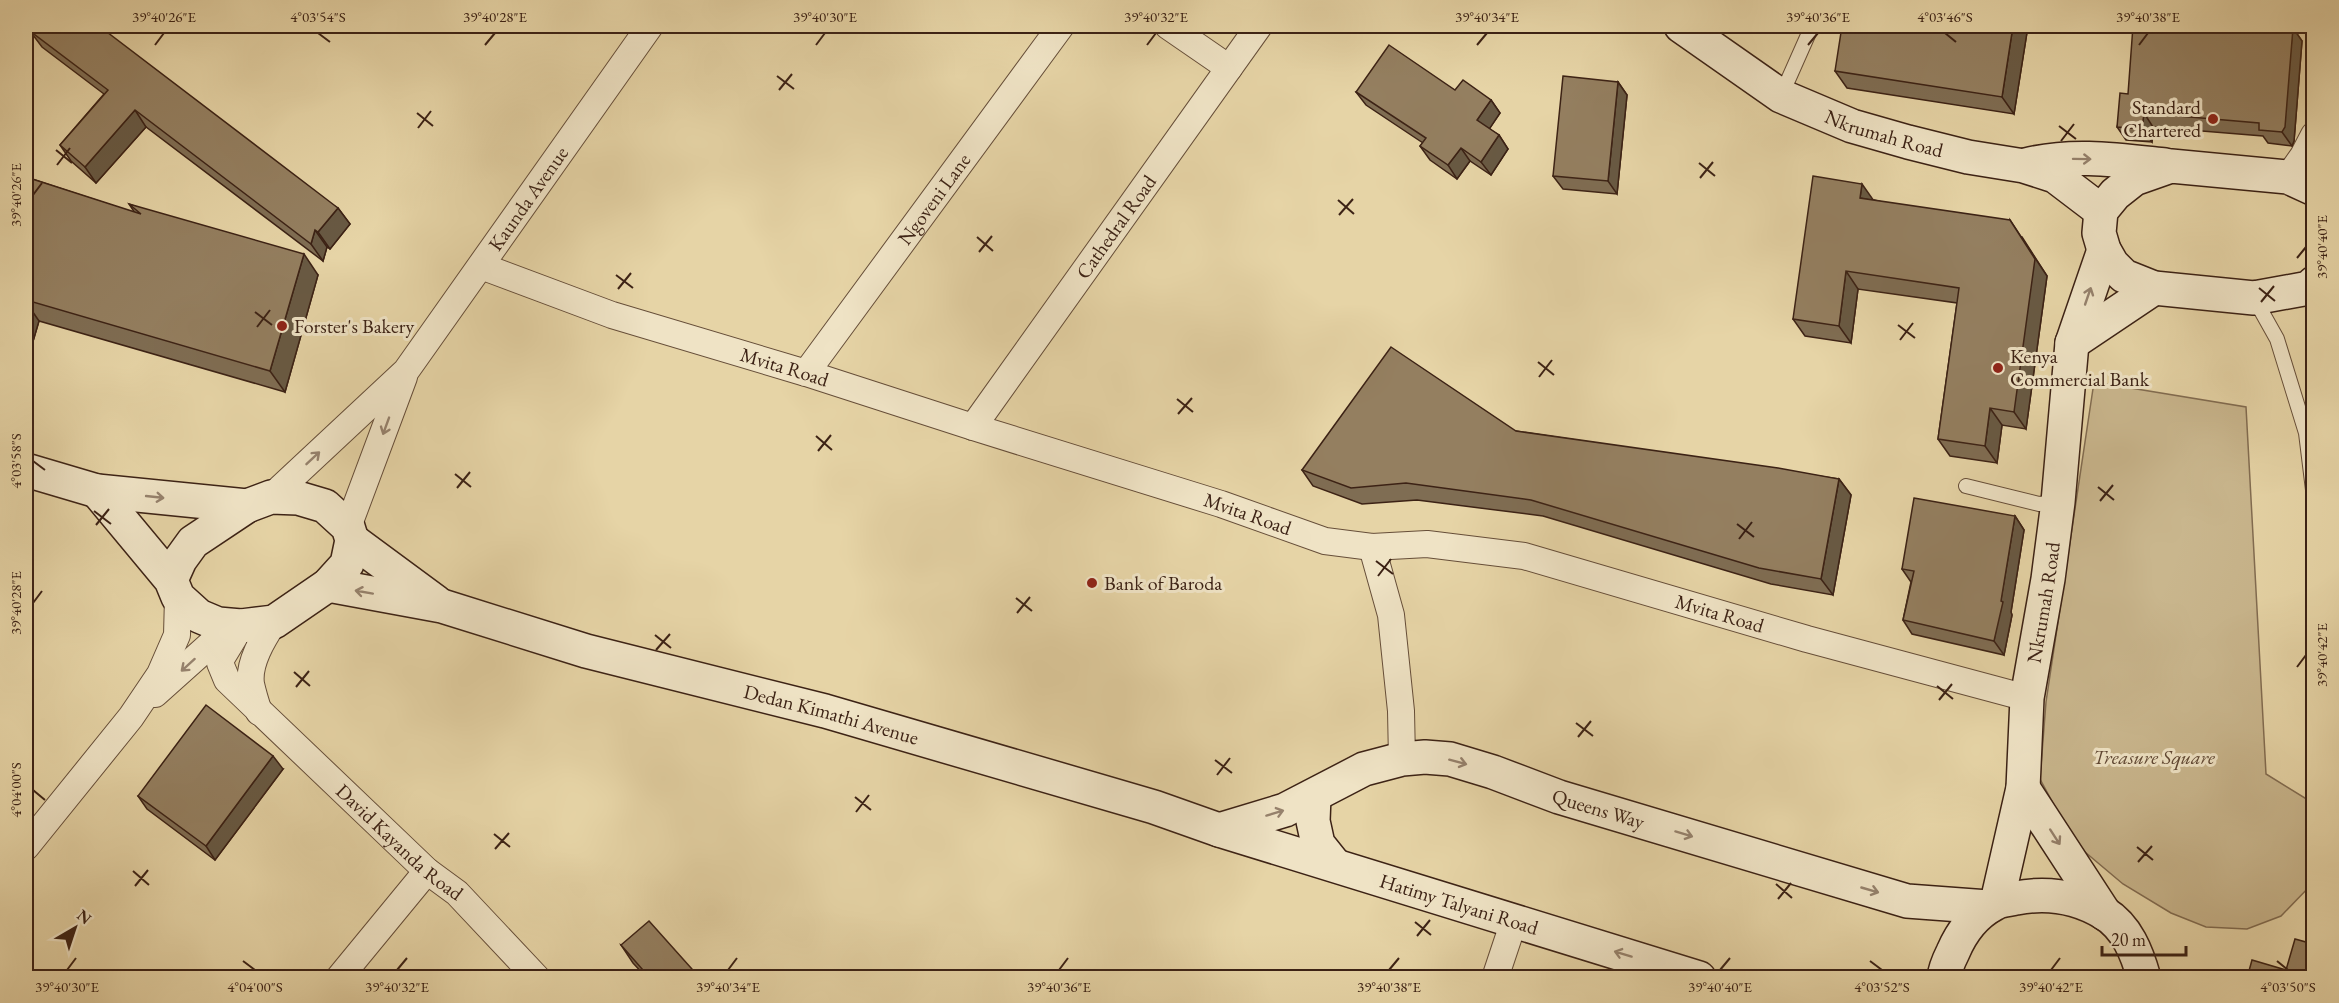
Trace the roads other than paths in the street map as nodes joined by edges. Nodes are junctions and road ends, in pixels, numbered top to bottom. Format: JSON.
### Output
{"nodes":[{"id":1,"x":650,"y":26,"type":"edge"},
{"id":2,"x":1061,"y":26,"type":"edge"},
{"id":3,"x":1168,"y":26,"type":"edge"},
{"id":4,"x":1259,"y":26,"type":"edge"},
{"id":5,"x":1681,"y":26,"type":"edge"},
{"id":6,"x":1812,"y":26,"type":"edge"},
{"id":7,"x":1229,"y":68,"type":"junction"},
{"id":8,"x":1781,"y":96,"type":"junction"},
{"id":9,"x":2313,"y":135,"type":"edge"},
{"id":10,"x":2024,"y":166,"type":"junction"},
{"id":11,"x":2171,"y":166,"type":"junction"},
{"id":12,"x":2301,"y":183,"type":"edge"},
{"id":13,"x":2101,"y":211,"type":"junction"},
{"id":14,"x":2104,"y":250,"type":"junction"},
{"id":15,"x":481,"y":266,"type":"junction"},
{"id":16,"x":2313,"y":283,"type":"edge"},
{"id":17,"x":2154,"y":288,"type":"junction"},
{"id":18,"x":2254,"y":298,"type":"junction"},
{"id":19,"x":2072,"y":343,"type":"junction"},
{"id":20,"x":406,"y":371,"type":"junction"},
{"id":21,"x":806,"y":373,"type":"junction"},
{"id":22,"x":973,"y":428,"type":"junction"},
{"id":23,"x":26,"y":470,"type":"edge"},
{"id":24,"x":1966,"y":486,"type":"dead end"},
{"id":25,"x":97,"y":491,"type":"junction"},
{"id":26,"x":2313,"y":498,"type":"edge"},
{"id":27,"x":259,"y":502,"type":"junction"},
{"id":28,"x":2058,"y":502,"type":"junction"},
{"id":29,"x":350,"y":533,"type":"junction"},
{"id":30,"x":1372,"y":547,"type":"junction"},
{"id":31,"x":328,"y":585,"type":"junction"},
{"id":32,"x":174,"y":589,"type":"junction"},
{"id":33,"x":442,"y":606,"type":"junction"},
{"id":34,"x":274,"y":622,"type":"junction"},
{"id":35,"x":236,"y":626,"type":"junction"},
{"id":36,"x":2027,"y":698,"type":"junction"},
{"id":37,"x":259,"y":712,"type":"junction"},
{"id":38,"x":131,"y":717,"type":"junction"},
{"id":39,"x":1402,"y":759,"type":"junction"},
{"id":40,"x":2024,"y":788,"type":"junction"},
{"id":41,"x":1314,"y":796,"type":"junction"},
{"id":42,"x":1219,"y":830,"type":"junction"},
{"id":43,"x":26,"y":847,"type":"edge"},
{"id":44,"x":1334,"y":864,"type":"junction"},
{"id":45,"x":427,"y":871,"type":"junction"},
{"id":46,"x":1992,"y":905,"type":"junction"},
{"id":47,"x":2105,"y":914,"type":"junction"},
{"id":48,"x":1514,"y":921,"type":"junction"},
{"id":49,"x":339,"y":978,"type":"edge"},
{"id":50,"x":537,"y":978,"type":"edge"},
{"id":51,"x":1495,"y":978,"type":"edge"},
{"id":52,"x":1699,"y":978,"type":"edge"},
{"id":53,"x":1944,"y":978,"type":"edge"},
{"id":54,"x":2144,"y":978,"type":"edge"}],
"edges":[{"from":1,"to":15,"type":"street","name":"Kaunda Avenue"},
{"from":2,"to":21,"type":"street","name":"Ngoveni Lane"},
{"from":3,"to":7,"type":"street"},
{"from":4,"to":7,"type":"street","name":"Cathedral Road"},
{"from":5,"to":8,"type":"street","name":"Nkrumah Road"},
{"from":6,"to":8,"type":"lane"},
{"from":7,"to":22,"type":"street","name":"Cathedral Road"},
{"from":8,"to":10,"type":"street","name":"Nkrumah Road"},
{"from":9,"to":12,"type":"street"},
{"from":10,"to":11,"type":"street","one_way":true},
{"from":10,"to":13,"type":"street","name":"Nkrumah Road"},
{"from":11,"to":12,"type":"street"},
{"from":11,"to":13,"type":"street"},
{"from":13,"to":14,"type":"street"},
{"from":14,"to":17,"type":"street"},
{"from":19,"to":14,"type":"street","name":"Nkrumah Road","one_way":true},
{"from":15,"to":20,"type":"street","name":"Kaunda Avenue"},
{"from":15,"to":21,"type":"street","name":"Mvita Road"},
{"from":16,"to":18,"type":"street"},
{"from":17,"to":18,"type":"street"},
{"from":17,"to":19,"type":"street"},
{"from":18,"to":26,"type":"lane"},
{"from":19,"to":28,"type":"street","name":"Nkrumah Road"},
{"from":27,"to":20,"type":"street","one_way":true},
{"from":20,"to":29,"type":"street","one_way":true},
{"from":21,"to":22,"type":"street","name":"Mvita Road"},
{"from":22,"to":30,"type":"street","name":"Mvita Road"},
{"from":23,"to":25,"type":"street"},
{"from":24,"to":28,"type":"lane"},
{"from":25,"to":27,"type":"street","one_way":true},
{"from":25,"to":32,"type":"street"},
{"from":27,"to":29,"type":"street"},
{"from":27,"to":32,"type":"street"},
{"from":28,"to":36,"type":"street","name":"Nkrumah Road"},
{"from":29,"to":31,"type":"street"},
{"from":29,"to":33,"type":"street","name":"Dedan Kimathi Avenue"},
{"from":30,"to":36,"type":"street","name":"Mvita Road"},
{"from":30,"to":39,"type":"street"},
{"from":33,"to":31,"type":"street","name":"Dedan Kimathi Avenue","one_way":true},
{"from":31,"to":34,"type":"street"},
{"from":32,"to":35,"type":"street"},
{"from":32,"to":38,"type":"street"},
{"from":33,"to":42,"type":"street","name":"Dedan Kimathi Avenue"},
{"from":34,"to":35,"type":"street"},
{"from":34,"to":37,"type":"street"},
{"from":35,"to":37,"type":"street","name":"David Kayanda Road"},
{"from":35,"to":38,"type":"street","one_way":true},
{"from":36,"to":40,"type":"street","name":"Nkrumah Road"},
{"from":37,"to":45,"type":"street","name":"David Kayanda Road"},
{"from":38,"to":43,"type":"street"},
{"from":39,"to":41,"type":"street","name":"Queens Way"},
{"from":39,"to":46,"type":"street","name":"Queens Way","one_way":true},
{"from":40,"to":46,"type":"street","name":"Nkrumah Road"},
{"from":40,"to":47,"type":"street","one_way":true},
{"from":42,"to":41,"type":"street","name":"Queens Way","one_way":true},
{"from":41,"to":44,"type":"street"},
{"from":42,"to":44,"type":"street","name":"Hatimy Talyani Road"},
{"from":44,"to":48,"type":"street","name":"Hatimy Talyani Road"},
{"from":45,"to":49,"type":"street"},
{"from":45,"to":50,"type":"street","name":"David Kayanda Road"},
{"from":46,"to":47,"type":"street","name":"Queens Way"},
{"from":46,"to":53,"type":"street"},
{"from":47,"to":54,"type":"street"},
{"from":48,"to":51,"type":"street"},
{"from":52,"to":48,"type":"street","name":"Hatimy Talyani Road","one_way":true}]}
